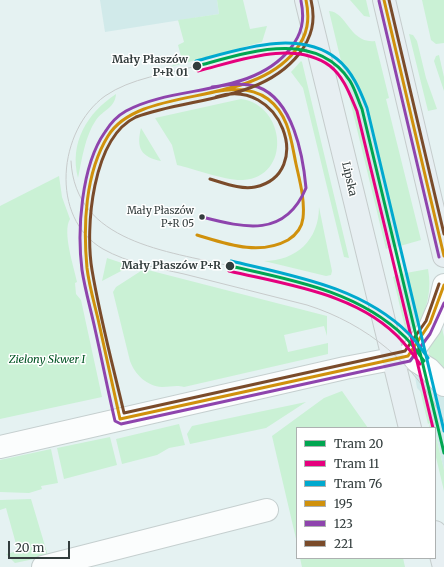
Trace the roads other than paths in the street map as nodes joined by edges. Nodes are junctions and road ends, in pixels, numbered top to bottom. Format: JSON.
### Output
{"nodes":[{"id":1,"x":306,"y":0,"type":"edge"},
{"id":2,"x":384,"y":0,"type":"edge"},
{"id":3,"x":444,"y":256,"type":"edge"},
{"id":4,"x":444,"y":285,"type":"edge"},
{"id":5,"x":400,"y":357,"type":"junction"},
{"id":6,"x":444,"y":385,"type":"edge"},
{"id":7,"x":410,"y":427,"type":"edge"},
{"id":8,"x":0,"y":447,"type":"edge"},
{"id":9,"x":268,"y":510,"type":"dead end"},
{"id":10,"x":436,"y":536,"type":"edge"},
{"id":11,"x":43,"y":567,"type":"edge"},
{"id":12,"x":444,"y":567,"type":"edge"}],
"edges":[{"from":1,"to":5,"type":"main road","name":"Lipska"},
{"from":2,"to":3,"type":"main road"},
{"from":4,"to":5,"type":"street"},
{"from":5,"to":6,"type":"street"},
{"from":5,"to":7,"type":"main road","name":"Lipska"},
{"from":5,"to":8,"type":"street"},
{"from":9,"to":11,"type":"street"},
{"from":10,"to":12,"type":"main road"}]}
